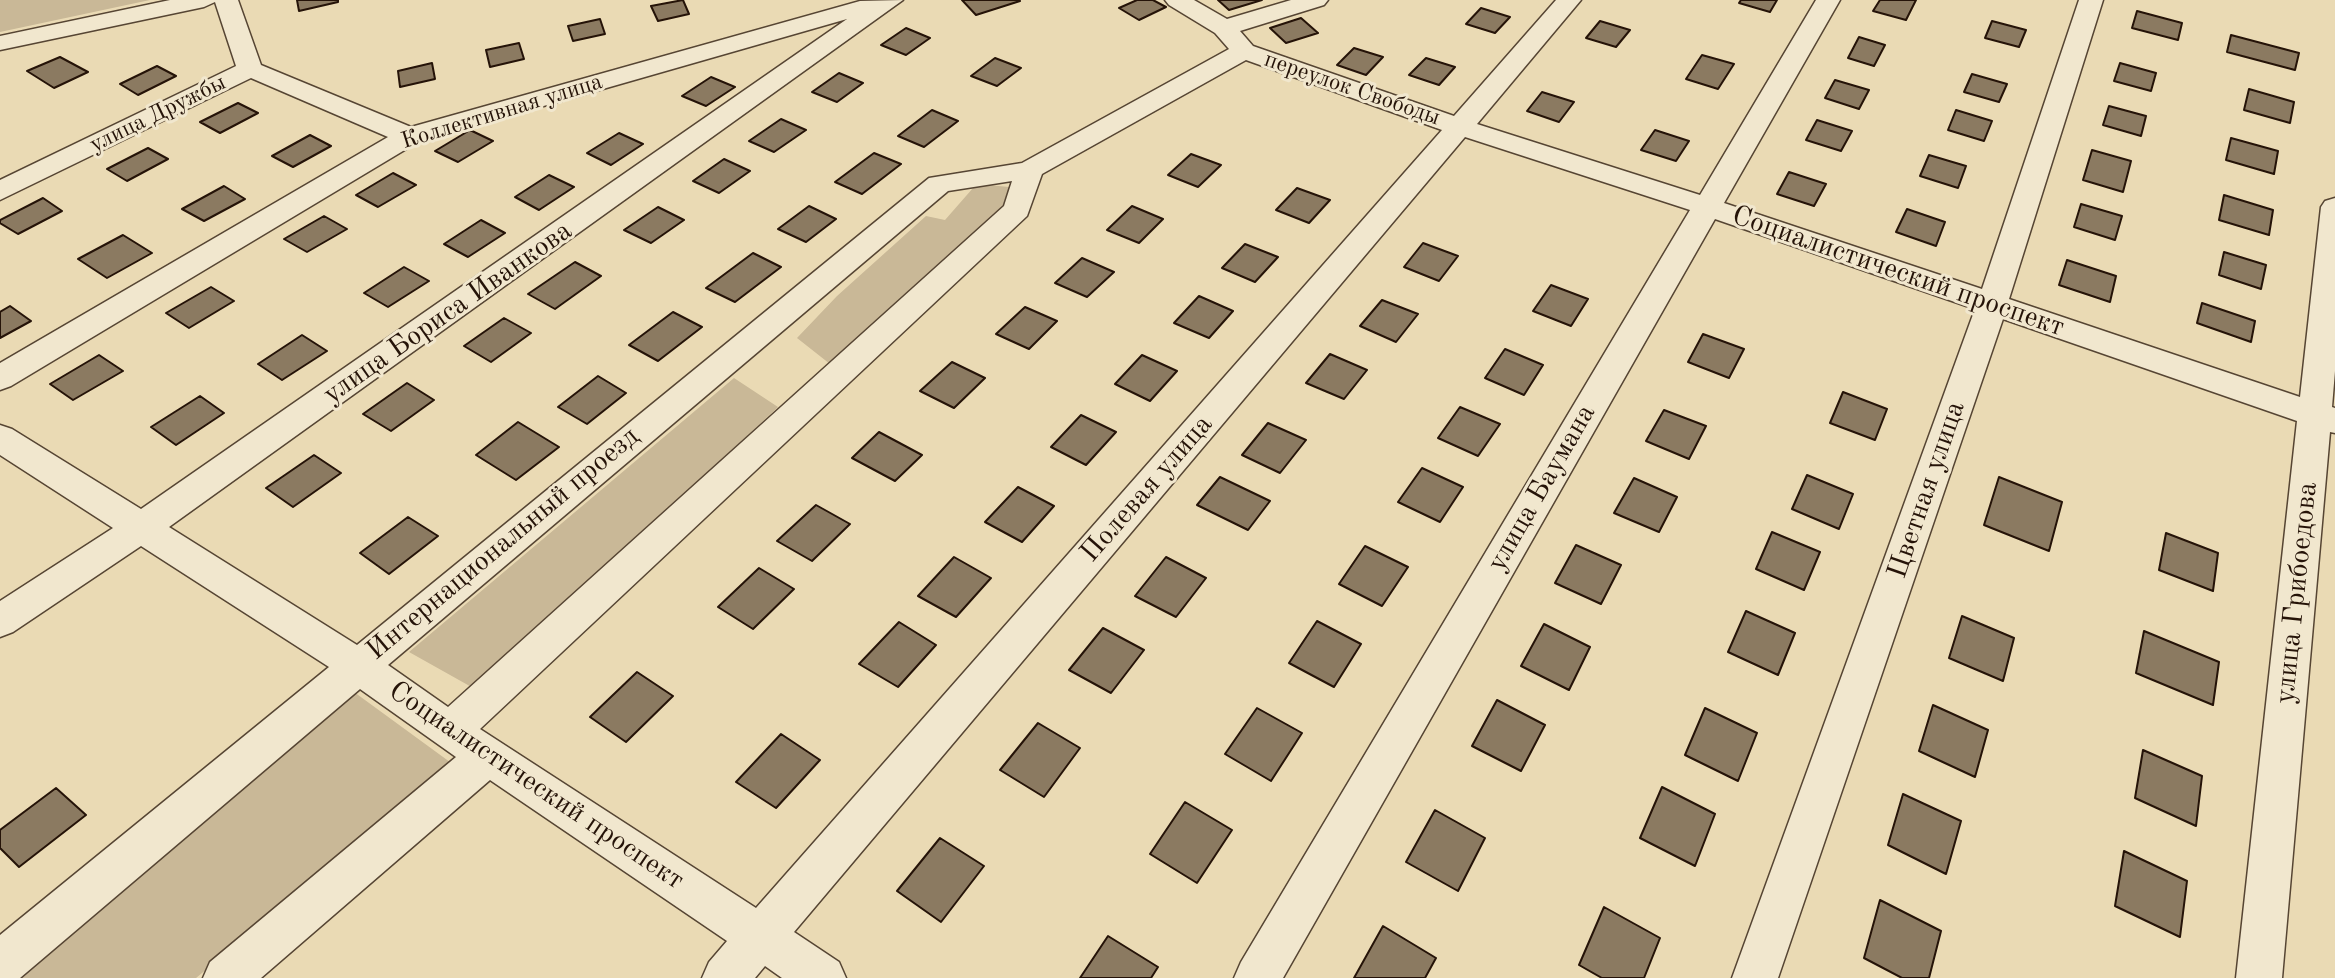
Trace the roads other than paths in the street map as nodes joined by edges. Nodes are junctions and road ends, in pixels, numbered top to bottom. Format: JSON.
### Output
{"nodes":[{"id":1,"x":204,"y":0,"type":"edge"},
{"id":2,"x":226,"y":0,"type":"edge"},
{"id":3,"x":890,"y":0,"type":"edge"},
{"id":4,"x":1177,"y":0,"type":"edge"},
{"id":5,"x":1317,"y":0,"type":"edge"},
{"id":6,"x":1569,"y":0,"type":"edge"},
{"id":7,"x":1828,"y":0,"type":"edge"},
{"id":8,"x":2091,"y":0,"type":"edge"},
{"id":9,"x":1234,"y":40,"type":"junction"},
{"id":10,"x":0,"y":43,"type":"edge"},
{"id":11,"x":250,"y":69,"type":"junction"},
{"id":12,"x":1460,"y":127,"type":"junction"},
{"id":13,"x":409,"y":136,"type":"junction"},
{"id":14,"x":1029,"y":170,"type":"junction"},
{"id":15,"x":0,"y":191,"type":"edge"},
{"id":16,"x":1706,"y":206,"type":"junction"},
{"id":17,"x":2335,"y":207,"type":"edge"},
{"id":18,"x":1992,"y":305,"type":"junction"},
{"id":19,"x":0,"y":378,"type":"edge"},
{"id":20,"x":2325,"y":417,"type":"edge"},
{"id":21,"x":0,"y":438,"type":"edge"},
{"id":22,"x":141,"y":528,"type":"junction"},
{"id":23,"x":0,"y":621,"type":"edge"},
{"id":24,"x":357,"y":665,"type":"junction"},
{"id":25,"x":450,"y":731,"type":"junction"},
{"id":26,"x":488,"y":757,"type":"junction"},
{"id":27,"x":760,"y":936,"type":"junction"},
{"id":28,"x":0,"y":965,"type":"edge"},
{"id":29,"x":226,"y":978,"type":"edge"},
{"id":30,"x":725,"y":978,"type":"edge"},
{"id":31,"x":823,"y":978,"type":"edge"},
{"id":32,"x":1257,"y":978,"type":"edge"},
{"id":33,"x":1755,"y":978,"type":"edge"},
{"id":34,"x":2259,"y":978,"type":"edge"}],
"edges":[{"from":1,"to":10,"type":"street"},
{"from":2,"to":11,"type":"street","name":"улица Дружбы"},
{"from":3,"to":13,"type":"street","name":"Коллективная улица"},
{"from":3,"to":22,"type":"street","name":"улица Бориса Иванкова"},
{"from":4,"to":9,"type":"street","name":"переулок Свободы"},
{"from":5,"to":9,"type":"street","name":"Интернациональный проезд"},
{"from":6,"to":12,"type":"street","name":"Полевая улица"},
{"from":7,"to":16,"type":"street","name":"улица Баумана"},
{"from":8,"to":18,"type":"street","name":"Цветная улица"},
{"from":9,"to":12,"type":"street","name":"переулок Свободы"},
{"from":9,"to":14,"type":"street","name":"Интернациональный проезд"},
{"from":11,"to":13,"type":"street"},
{"from":11,"to":15,"type":"street","name":"улица Дружбы"},
{"from":12,"to":16,"type":"street","name":"Социалистический проспект"},
{"from":12,"to":27,"type":"street","name":"Полевая улица"},
{"from":13,"to":19,"type":"street","name":"Коллективная улица"},
{"from":14,"to":24,"type":"street","name":"Интернациональный проезд"},
{"from":14,"to":25,"type":"street"},
{"from":16,"to":18,"type":"street","name":"Социалистический проспект"},
{"from":16,"to":32,"type":"street","name":"улица Баумана"},
{"from":17,"to":20,"type":"street","name":"улица Грибоедова"},
{"from":18,"to":20,"type":"street","name":"Социалистический проспект"},
{"from":18,"to":33,"type":"street","name":"Цветная улица"},
{"from":20,"to":34,"type":"street","name":"улица Грибоедова"},
{"from":21,"to":22,"type":"street","name":"Социалистический проспект"},
{"from":22,"to":23,"type":"street","name":"улица Бориса Иванкова"},
{"from":22,"to":24,"type":"street","name":"Социалистический проспект"},
{"from":24,"to":25,"type":"street","name":"Социалистический проспект"},
{"from":24,"to":28,"type":"street","name":"Интернациональный проезд"},
{"from":25,"to":26,"type":"street","name":"Социалистический проспект"},
{"from":26,"to":27,"type":"street","name":"Социалистический проспект"},
{"from":26,"to":29,"type":"street"},
{"from":27,"to":30,"type":"street","name":"Полевая улица"},
{"from":27,"to":31,"type":"street","name":"Социалистический проспект"}]}
